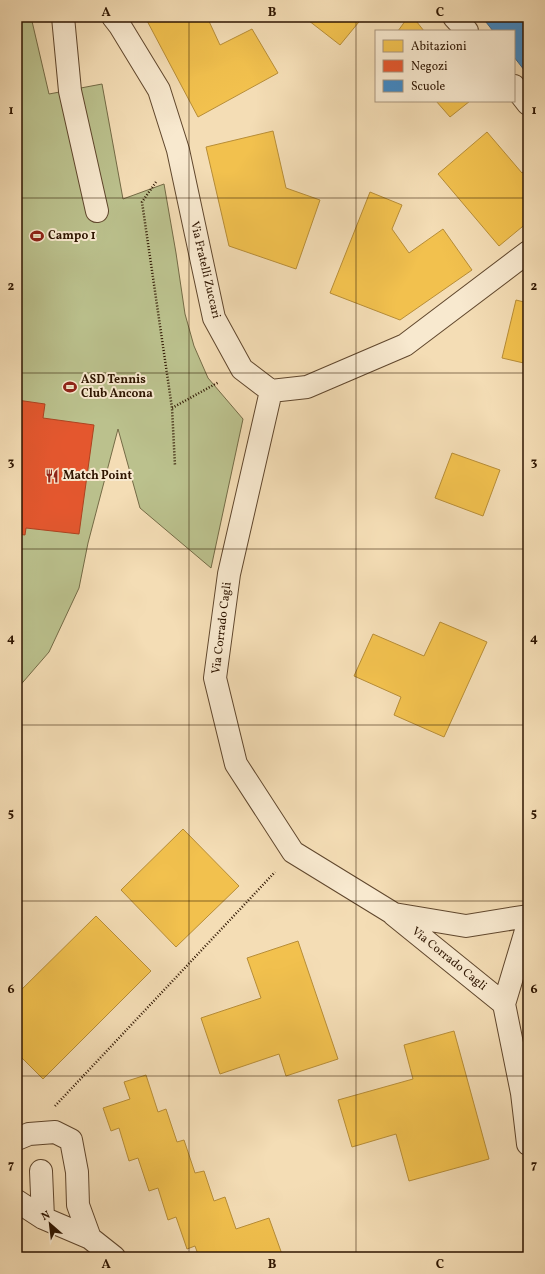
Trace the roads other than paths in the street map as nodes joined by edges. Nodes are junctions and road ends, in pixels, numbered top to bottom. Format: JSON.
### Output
{"nodes":[{"id":1,"x":63,"y":17,"type":"edge"},
{"id":2,"x":113,"y":17,"type":"edge"},
{"id":3,"x":454,"y":17,"type":"edge"},
{"id":4,"x":466,"y":30,"type":"edge"},
{"id":5,"x":515,"y":87,"type":"edge"},
{"id":6,"x":528,"y":104,"type":"edge"},
{"id":7,"x":97,"y":211,"type":"dead end"},
{"id":8,"x":528,"y":252,"type":"edge"},
{"id":9,"x":271,"y":391,"type":"junction"},
{"id":10,"x":394,"y":914,"type":"junction"},
{"id":11,"x":528,"y":916,"type":"edge"},
{"id":12,"x":528,"y":924,"type":"edge"},
{"id":13,"x":504,"y":1004,"type":"junction"},
{"id":14,"x":23,"y":1137,"type":"edge"},
{"id":15,"x":528,"y":1144,"type":"edge"},
{"id":16,"x":41,"y":1171,"type":"dead end"},
{"id":17,"x":17,"y":1201,"type":"edge"},
{"id":18,"x":43,"y":1218,"type":"junction"},
{"id":19,"x":90,"y":1238,"type":"junction"},
{"id":20,"x":114,"y":1257,"type":"edge"}],
"edges":[{"from":1,"to":7,"type":"street"},
{"from":2,"to":9,"type":"street","name":"Via Fratelli Zuccari"},
{"from":3,"to":4,"type":"street"},
{"from":5,"to":6,"type":"street"},
{"from":8,"to":9,"type":"street"},
{"from":9,"to":10,"type":"street","name":"Via Corrado Cagli"},
{"from":10,"to":11,"type":"street","name":"Via Corrado Cagli"},
{"from":10,"to":13,"type":"street","name":"Via Corrado Cagli"},
{"from":12,"to":13,"type":"street"},
{"from":13,"to":15,"type":"street"},
{"from":14,"to":19,"type":"street"},
{"from":16,"to":18,"type":"street"},
{"from":17,"to":18,"type":"street"},
{"from":18,"to":19,"type":"street"},
{"from":19,"to":20,"type":"street"}]}
